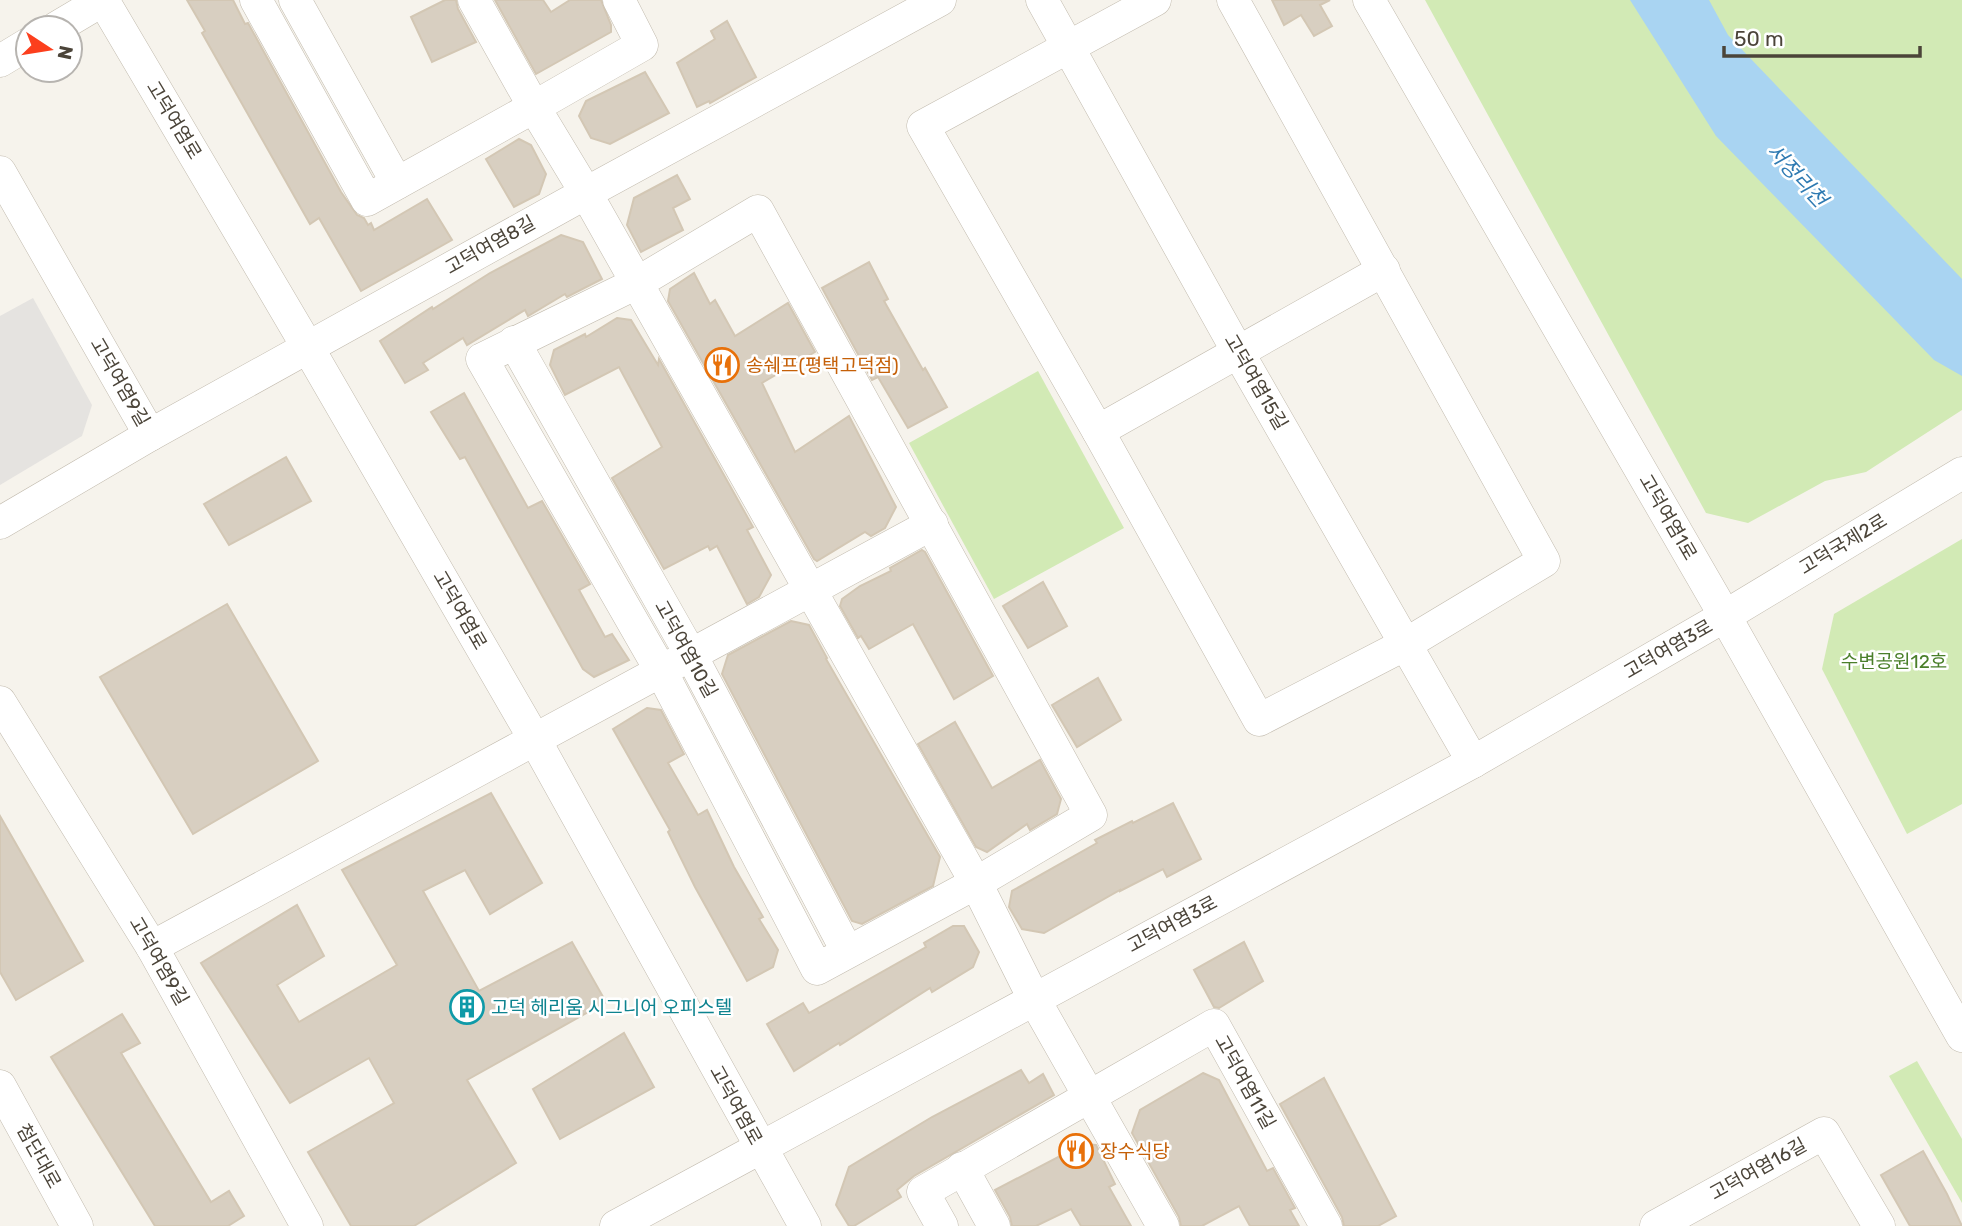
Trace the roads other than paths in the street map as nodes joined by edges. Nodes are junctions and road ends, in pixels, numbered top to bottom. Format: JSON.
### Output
{"nodes":[{"id":1,"x":103,"y":0,"type":"edge"},
{"id":2,"x":256,"y":0,"type":"edge"},
{"id":3,"x":295,"y":0,"type":"edge"},
{"id":4,"x":474,"y":0,"type":"edge"},
{"id":5,"x":619,"y":0,"type":"edge"},
{"id":6,"x":940,"y":0,"type":"edge"},
{"id":7,"x":1042,"y":0,"type":"edge"},
{"id":8,"x":1155,"y":0,"type":"edge"},
{"id":9,"x":1233,"y":0,"type":"edge"},
{"id":10,"x":1369,"y":0,"type":"edge"},
{"id":11,"x":80,"y":14,"type":"edge"},
{"id":12,"x":1068,"y":47,"type":"junction"},
{"id":13,"x":534,"y":107,"type":"junction"},
{"id":14,"x":0,"y":172,"type":"edge"},
{"id":15,"x":397,"y":183,"type":"junction"},
{"id":16,"x":586,"y":192,"type":"junction"},
{"id":17,"x":1384,"y":270,"type":"junction"},
{"id":18,"x":637,"y":283,"type":"junction"},
{"id":19,"x":514,"y":342,"type":"junction"},
{"id":20,"x":307,"y":346,"type":"junction"},
{"id":21,"x":1238,"y":352,"type":"junction"},
{"id":22,"x":1098,"y":431,"type":"junction"},
{"id":23,"x":150,"y":435,"type":"junction"},
{"id":24,"x":1952,"y":478,"type":"edge"},
{"id":25,"x":0,"y":523,"type":"edge"},
{"id":26,"x":932,"y":524,"type":"junction"},
{"id":27,"x":809,"y":591,"type":"junction"},
{"id":28,"x":1725,"y":616,"type":"junction"},
{"id":29,"x":1406,"y":644,"type":"junction"},
{"id":30,"x":691,"y":655,"type":"junction"},
{"id":31,"x":661,"y":671,"type":"junction"},
{"id":32,"x":0,"y":702,"type":"edge"},
{"id":33,"x":534,"y":740,"type":"junction"},
{"id":34,"x":1473,"y":762,"type":"junction"},
{"id":35,"x":976,"y":883,"type":"junction"},
{"id":36,"x":152,"y":947,"type":"junction"},
{"id":37,"x":847,"y":951,"type":"junction"},
{"id":38,"x":1034,"y":999,"type":"junction"},
{"id":39,"x":1962,"y":1036,"type":"edge"},
{"id":40,"x":0,"y":1086,"type":"edge"},
{"id":41,"x":1089,"y":1096,"type":"junction"},
{"id":42,"x":760,"y":1149,"type":"junction"},
{"id":43,"x":962,"y":1168,"type":"junction"},
{"id":44,"x":1667,"y":1223,"type":"edge"},
{"id":45,"x":77,"y":1226,"type":"edge"},
{"id":46,"x":307,"y":1226,"type":"edge"},
{"id":47,"x":616,"y":1226,"type":"edge"},
{"id":48,"x":805,"y":1226,"type":"edge"},
{"id":49,"x":942,"y":1226,"type":"edge"},
{"id":50,"x":994,"y":1226,"type":"edge"},
{"id":51,"x":1163,"y":1226,"type":"edge"},
{"id":52,"x":1326,"y":1226,"type":"edge"},
{"id":53,"x":1879,"y":1226,"type":"edge"}],
"edges":[{"from":1,"to":11,"type":"street"},
{"from":1,"to":20,"type":"street","name":"고덕여염로"},
{"from":2,"to":15,"type":"street"},
{"from":3,"to":15,"type":"street"},
{"from":4,"to":13,"type":"street"},
{"from":5,"to":13,"type":"street"},
{"from":6,"to":16,"type":"street","name":"고덕여염8길"},
{"from":7,"to":12,"type":"street","name":"고덕여염15길"},
{"from":8,"to":12,"type":"street"},
{"from":9,"to":17,"type":"street"},
{"from":10,"to":28,"type":"street","name":"고덕여염1로"},
{"from":12,"to":21,"type":"street","name":"고덕여염15길"},
{"from":12,"to":22,"type":"street"},
{"from":13,"to":15,"type":"street"},
{"from":13,"to":16,"type":"street"},
{"from":14,"to":23,"type":"street","name":"고덕여염9길"},
{"from":16,"to":18,"type":"street"},
{"from":16,"to":20,"type":"street","name":"고덕여염8길"},
{"from":17,"to":21,"type":"street"},
{"from":17,"to":29,"type":"street"},
{"from":18,"to":19,"type":"street"},
{"from":18,"to":26,"type":"street"},
{"from":18,"to":27,"type":"street"},
{"from":19,"to":30,"type":"street","name":"고덕여염10길"},
{"from":19,"to":31,"type":"street"},
{"from":20,"to":23,"type":"street","name":"고덕여염9길"},
{"from":20,"to":33,"type":"street","name":"고덕여염로"},
{"from":21,"to":22,"type":"street"},
{"from":21,"to":29,"type":"street","name":"고덕여염15길"},
{"from":22,"to":29,"type":"street"},
{"from":23,"to":25,"type":"street"},
{"from":24,"to":28,"type":"street","name":"고덕국제2로"},
{"from":26,"to":27,"type":"street"},
{"from":26,"to":35,"type":"street"},
{"from":27,"to":30,"type":"street"},
{"from":27,"to":35,"type":"street"},
{"from":28,"to":34,"type":"street","name":"고덕여염3로"},
{"from":28,"to":39,"type":"street","name":"고덕여염1로"},
{"from":29,"to":34,"type":"street","name":"고덕여염15길"},
{"from":30,"to":31,"type":"street"},
{"from":30,"to":37,"type":"street","name":"고덕여염10길"},
{"from":31,"to":33,"type":"street"},
{"from":31,"to":37,"type":"street"},
{"from":32,"to":36,"type":"street","name":"고덕여염9길"},
{"from":33,"to":36,"type":"street"},
{"from":33,"to":42,"type":"street","name":"고덕여염로"},
{"from":34,"to":38,"type":"street","name":"고덕여염3로"},
{"from":35,"to":37,"type":"street"},
{"from":35,"to":38,"type":"street"},
{"from":36,"to":46,"type":"street","name":"고덕여염9길"},
{"from":38,"to":41,"type":"street"},
{"from":38,"to":42,"type":"street","name":"고덕여염3로"},
{"from":40,"to":45,"type":"street","name":"첨단대로"},
{"from":41,"to":43,"type":"street","name":"고덕여염11길"},
{"from":41,"to":51,"type":"street"},
{"from":41,"to":52,"type":"street","name":"고덕여염11길"},
{"from":42,"to":47,"type":"street","name":"고덕여염3로"},
{"from":42,"to":48,"type":"street","name":"고덕여염로"},
{"from":43,"to":49,"type":"street","name":"고덕여염11길"},
{"from":43,"to":50,"type":"street"},
{"from":44,"to":53,"type":"street","name":"고덕여염16길"}]}
